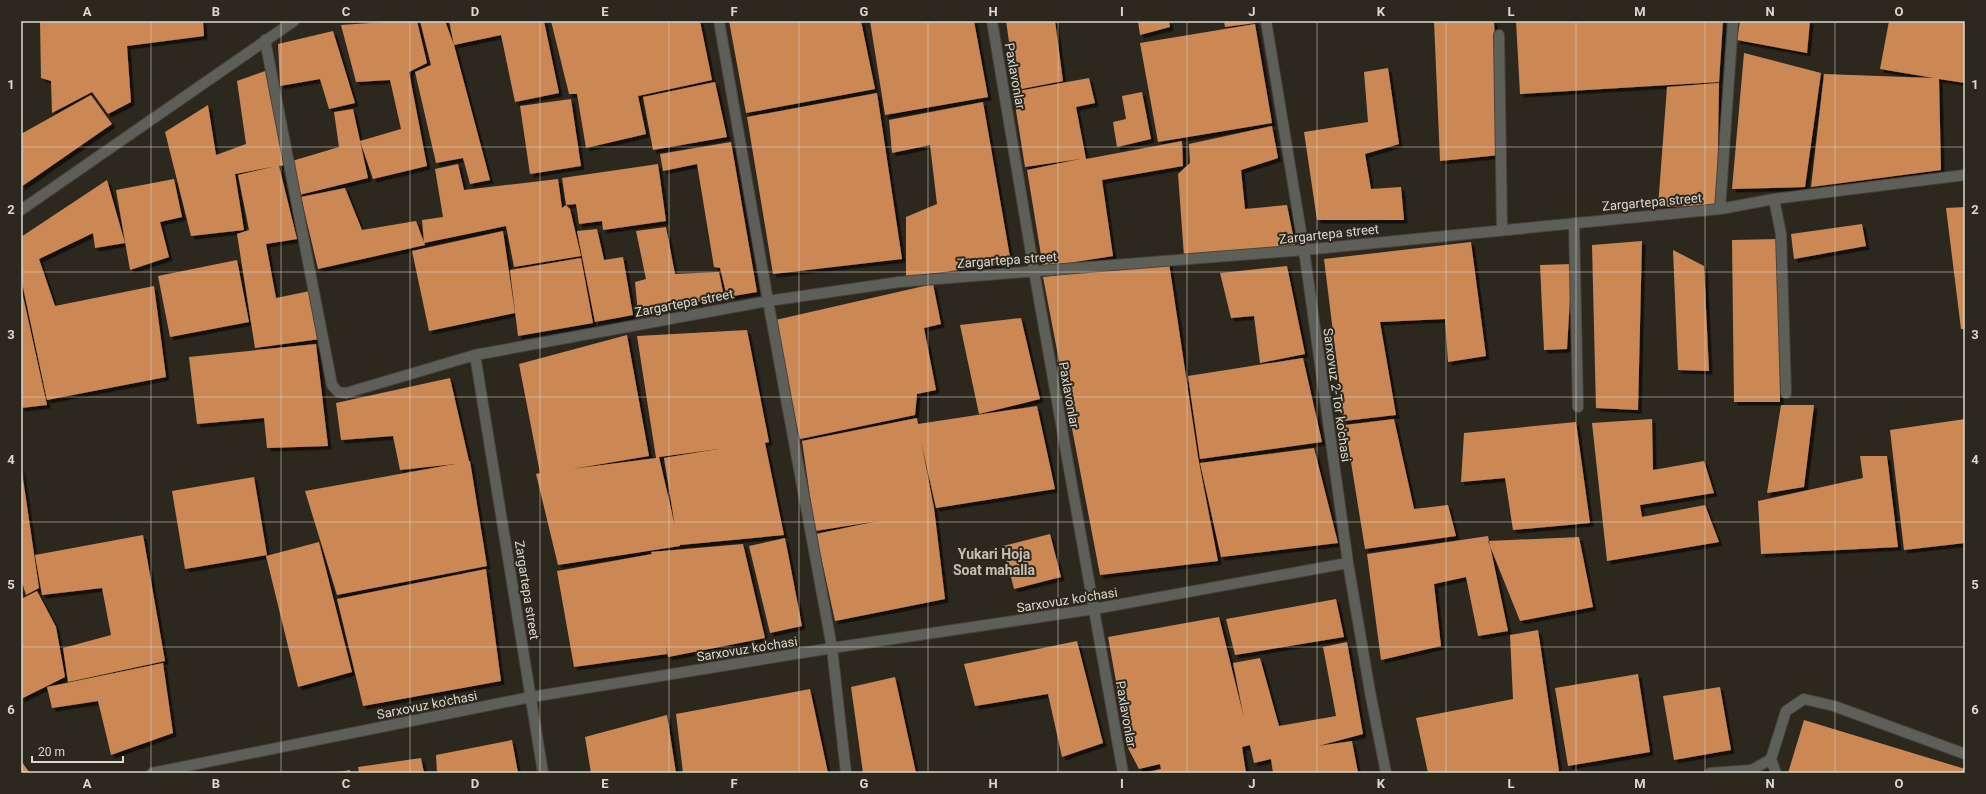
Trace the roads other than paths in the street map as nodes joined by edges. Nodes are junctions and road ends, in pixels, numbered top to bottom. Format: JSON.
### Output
{"nodes":[{"id":1,"x":294,"y":21,"type":"edge"},
{"id":2,"x":719,"y":21,"type":"edge"},
{"id":3,"x":992,"y":21,"type":"edge"},
{"id":4,"x":1266,"y":21,"type":"edge"},
{"id":5,"x":1733,"y":21,"type":"edge"},
{"id":6,"x":1499,"y":35,"type":"dead end"},
{"id":7,"x":265,"y":40,"type":"junction"},
{"id":8,"x":1965,"y":175,"type":"edge"},
{"id":9,"x":1774,"y":199,"type":"junction"},
{"id":10,"x":1720,"y":209,"type":"junction"},
{"id":11,"x":21,"y":210,"type":"edge"},
{"id":12,"x":1574,"y":223,"type":"junction"},
{"id":13,"x":1502,"y":229,"type":"junction"},
{"id":14,"x":1304,"y":250,"type":"junction"},
{"id":15,"x":1034,"y":271,"type":"junction"},
{"id":16,"x":768,"y":301,"type":"junction"},
{"id":17,"x":475,"y":355,"type":"junction"},
{"id":18,"x":1786,"y":393,"type":"dead end"},
{"id":19,"x":1578,"y":407,"type":"dead end"},
{"id":20,"x":1348,"y":563,"type":"junction"},
{"id":21,"x":1094,"y":609,"type":"junction"},
{"id":22,"x":832,"y":648,"type":"junction"},
{"id":23,"x":531,"y":697,"type":"junction"},
{"id":24,"x":1965,"y":754,"type":"edge"},
{"id":25,"x":1771,"y":759,"type":"junction"},
{"id":26,"x":152,"y":773,"type":"edge"},
{"id":27,"x":543,"y":773,"type":"edge"},
{"id":28,"x":846,"y":773,"type":"edge"},
{"id":29,"x":1123,"y":773,"type":"edge"},
{"id":30,"x":1386,"y":773,"type":"edge"},
{"id":31,"x":1710,"y":773,"type":"edge"},
{"id":32,"x":1776,"y":773,"type":"edge"}],
"edges":[{"from":1,"to":7,"type":"street"},
{"from":2,"to":16,"type":"street"},
{"from":3,"to":15,"type":"street","name":"Paxlavonlar"},
{"from":4,"to":14,"type":"street","name":"Sarxovuz 2-Tor ko'chasi"},
{"from":5,"to":10,"type":"street"},
{"from":6,"to":13,"type":"street"},
{"from":7,"to":11,"type":"street"},
{"from":7,"to":17,"type":"street"},
{"from":8,"to":9,"type":"street","name":"Zargartepa street"},
{"from":9,"to":10,"type":"street","name":"Zargartepa street"},
{"from":9,"to":18,"type":"street"},
{"from":10,"to":12,"type":"street","name":"Zargartepa street"},
{"from":12,"to":13,"type":"street","name":"Zargartepa street"},
{"from":12,"to":19,"type":"street"},
{"from":13,"to":14,"type":"street","name":"Zargartepa street"},
{"from":14,"to":15,"type":"street","name":"Zargartepa street"},
{"from":14,"to":20,"type":"street","name":"Sarxovuz 2-Tor ko'chasi"},
{"from":15,"to":16,"type":"street","name":"Zargartepa street"},
{"from":15,"to":21,"type":"street","name":"Paxlavonlar"},
{"from":16,"to":17,"type":"street","name":"Zargartepa street"},
{"from":16,"to":22,"type":"street"},
{"from":17,"to":23,"type":"street","name":"Zargartepa street"},
{"from":20,"to":21,"type":"street","name":"Sarxovuz ko'chasi"},
{"from":20,"to":30,"type":"street","name":"Sarxovuz 2-Tor ko'chasi"},
{"from":21,"to":22,"type":"street","name":"Sarxovuz ko'chasi"},
{"from":21,"to":29,"type":"street","name":"Paxlavonlar"},
{"from":22,"to":23,"type":"street","name":"Sarxovuz ko'chasi"},
{"from":22,"to":28,"type":"street"},
{"from":23,"to":26,"type":"street","name":"Sarxovuz ko'chasi"},
{"from":23,"to":27,"type":"street","name":"Zargartepa street"},
{"from":24,"to":25,"type":"street"},
{"from":25,"to":31,"type":"street"},
{"from":25,"to":32,"type":"street"}]}
